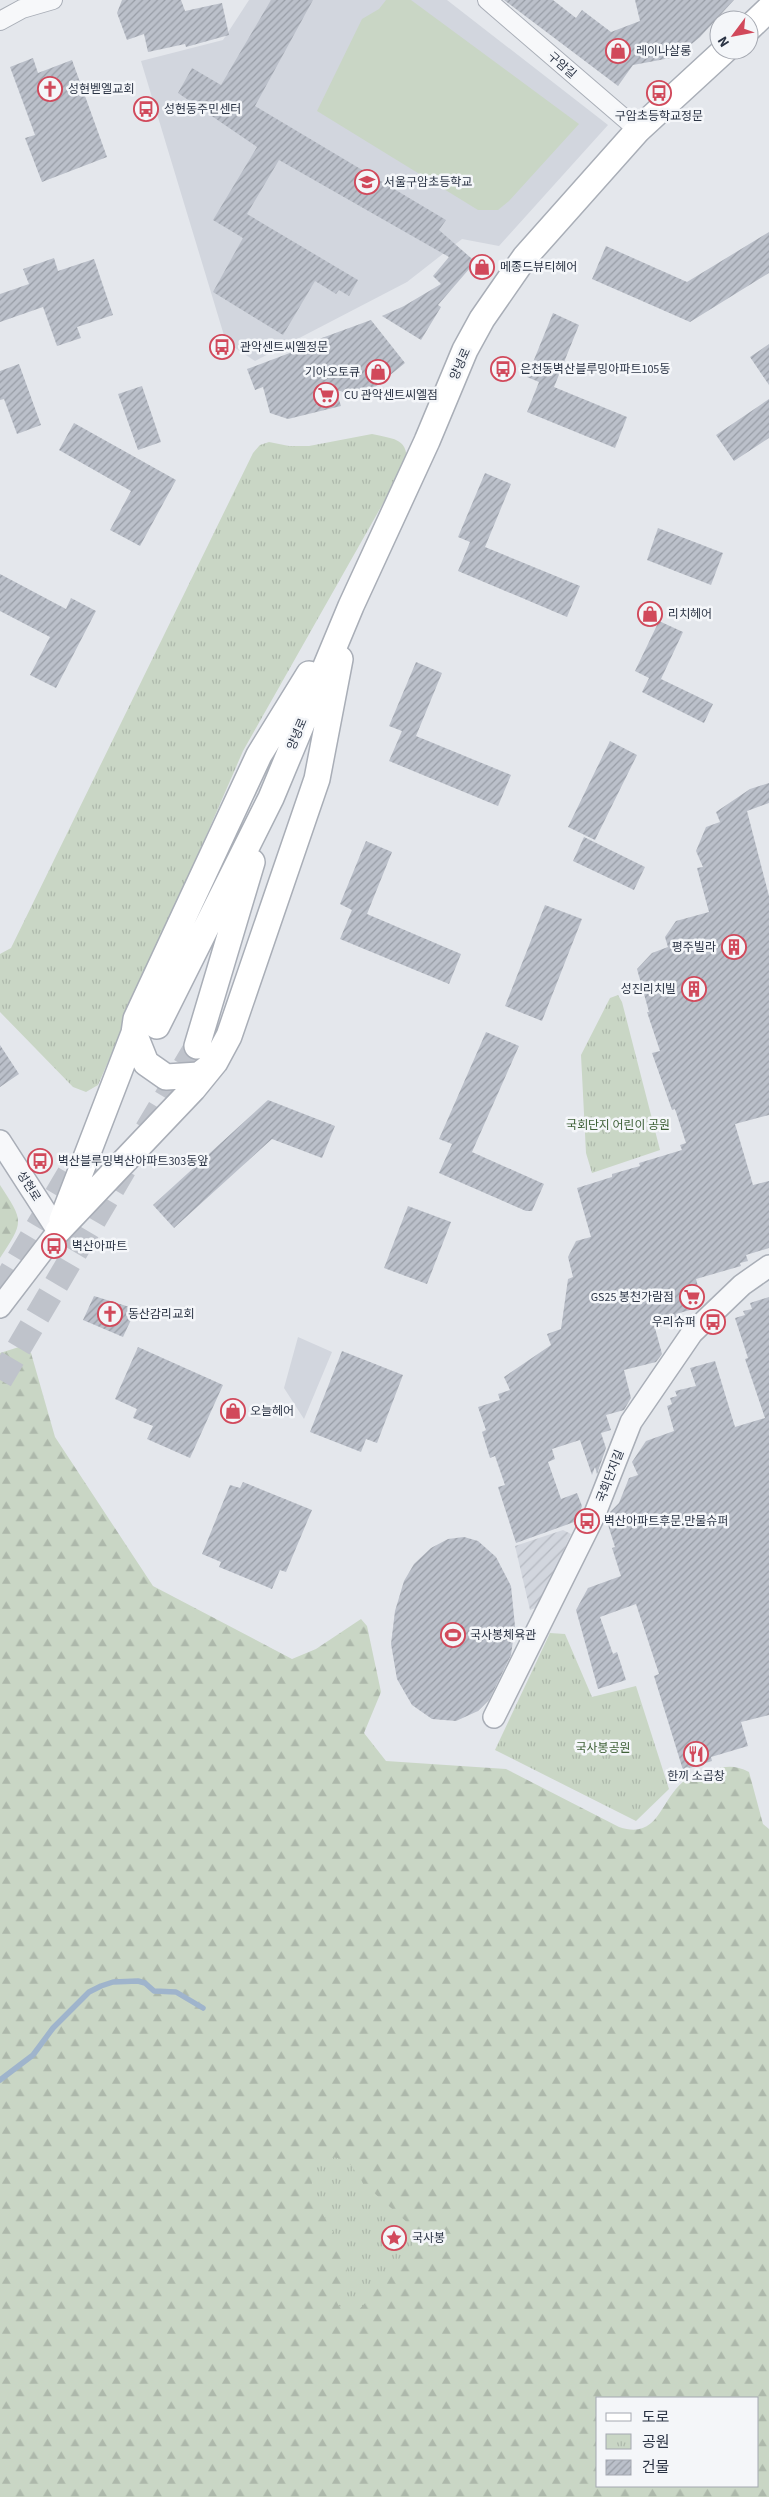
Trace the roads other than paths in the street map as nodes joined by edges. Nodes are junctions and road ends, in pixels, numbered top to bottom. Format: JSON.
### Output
{"nodes":[{"id":1,"x":53,"y":0,"type":"edge"},
{"id":2,"x":487,"y":0,"type":"edge"},
{"id":3,"x":769,"y":9,"type":"edge"},
{"id":4,"x":759,"y":18,"type":"edge"},
{"id":5,"x":0,"y":21,"type":"edge"},
{"id":6,"x":714,"y":60,"type":"edge"},
{"id":7,"x":638,"y":130,"type":"junction"},
{"id":8,"x":351,"y":606,"type":"junction"},
{"id":9,"x":271,"y":798,"type":"junction"},
{"id":10,"x":157,"y":1026,"type":"dead end"},
{"id":11,"x":134,"y":1033,"type":"junction"},
{"id":12,"x":197,"y":1046,"type":"tunnel mouth"},
{"id":13,"x":215,"y":1062,"type":"junction"},
{"id":14,"x":0,"y":1140,"type":"edge"},
{"id":15,"x":58,"y":1231,"type":"junction"},
{"id":16,"x":769,"y":1266,"type":"edge"},
{"id":17,"x":0,"y":1307,"type":"edge"},
{"id":18,"x":494,"y":1717,"type":"dead end"}],
"edges":[{"from":1,"to":5,"type":"street"},
{"from":2,"to":7,"type":"street","name":"구암길"},
{"from":3,"to":4,"type":"main road"},
{"from":6,"to":7,"type":"main road","name":"양녕로"},
{"from":7,"to":8,"type":"main road","name":"양녕로"},
{"from":8,"to":9,"type":"main road","name":"양녕로"},
{"from":8,"to":11,"type":"main road"},
{"from":8,"to":13,"type":"main road"},
{"from":9,"to":10,"type":"main road","name":"양녕로"},
{"from":9,"to":12,"type":"main road","name":"양녕로"},
{"from":11,"to":13,"type":"main road"},
{"from":11,"to":15,"type":"main road"},
{"from":13,"to":15,"type":"main road"},
{"from":14,"to":15,"type":"street","name":"성현로"},
{"from":15,"to":17,"type":"street"},
{"from":16,"to":18,"type":"street","name":"국회단지길"}]}
